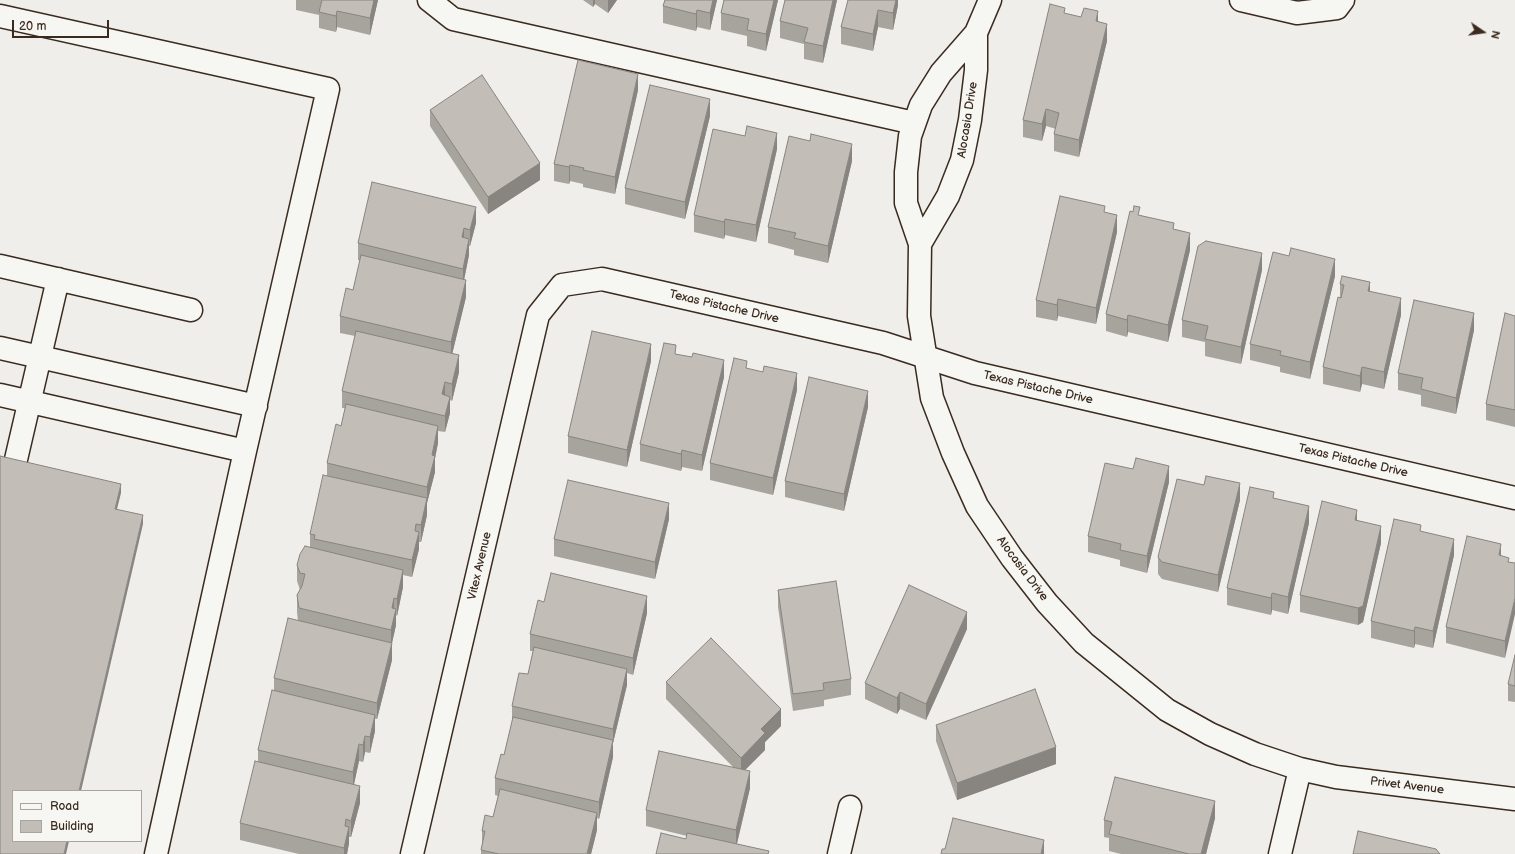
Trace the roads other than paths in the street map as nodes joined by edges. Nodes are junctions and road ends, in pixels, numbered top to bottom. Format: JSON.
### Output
{"nodes":[{"id":1,"x":430,"y":0,"type":"edge"},
{"id":2,"x":990,"y":0,"type":"edge"},
{"id":3,"x":1241,"y":0,"type":"edge"},
{"id":4,"x":1340,"y":4,"type":"edge"},
{"id":5,"x":0,"y":16,"type":"edge"},
{"id":6,"x":976,"y":33,"type":"junction"},
{"id":7,"x":914,"y":123,"type":"junction"},
{"id":8,"x":920,"y":244,"type":"junction"},
{"id":9,"x":0,"y":266,"type":"edge"},
{"id":10,"x":58,"y":279,"type":"junction"},
{"id":11,"x":562,"y":285,"type":"joint"},
{"id":12,"x":191,"y":310,"type":"dead end"},
{"id":13,"x":0,"y":348,"type":"edge"},
{"id":14,"x":926,"y":357,"type":"junction"},
{"id":15,"x":40,"y":358,"type":"junction"},
{"id":16,"x":0,"y":395,"type":"edge"},
{"id":17,"x":30,"y":402,"type":"junction"},
{"id":18,"x":256,"y":406,"type":"junction"},
{"id":19,"x":244,"y":451,"type":"junction"},
{"id":20,"x":14,"y":468,"type":"edge"},
{"id":21,"x":1515,"y":498,"type":"edge"},
{"id":22,"x":1300,"y":769,"type":"junction"},
{"id":23,"x":1515,"y":799,"type":"edge"},
{"id":24,"x":850,"y":807,"type":"dead end"},
{"id":25,"x":156,"y":854,"type":"edge"},
{"id":26,"x":412,"y":854,"type":"edge"},
{"id":27,"x":839,"y":854,"type":"edge"},
{"id":28,"x":1280,"y":854,"type":"edge"}],
"edges":[{"from":1,"to":7,"type":"street"},
{"from":2,"to":6,"type":"street","name":"Alocasia Drive"},
{"from":3,"to":4,"type":"street"},
{"from":5,"to":18,"type":"street"},
{"from":6,"to":7,"type":"street","name":"Alocasia Drive"},
{"from":6,"to":8,"type":"street","name":"Alocasia Drive"},
{"from":7,"to":8,"type":"street","name":"Alocasia Drive"},
{"from":8,"to":14,"type":"street","name":"Alocasia Drive"},
{"from":9,"to":10,"type":"street"},
{"from":10,"to":12,"type":"street"},
{"from":10,"to":15,"type":"street"},
{"from":11,"to":14,"type":"street","name":"Texas Pistache Drive"},
{"from":11,"to":26,"type":"street","name":"Vitex Avenue"},
{"from":13,"to":15,"type":"street"},
{"from":14,"to":21,"type":"street","name":"Texas Pistache Drive"},
{"from":14,"to":22,"type":"street","name":"Alocasia Drive"},
{"from":15,"to":17,"type":"street"},
{"from":15,"to":18,"type":"street"},
{"from":16,"to":17,"type":"street"},
{"from":17,"to":19,"type":"street"},
{"from":17,"to":20,"type":"street"},
{"from":18,"to":19,"type":"street"},
{"from":19,"to":25,"type":"street"},
{"from":22,"to":23,"type":"street","name":"Privet Avenue"},
{"from":22,"to":28,"type":"street"},
{"from":24,"to":27,"type":"street"}]}
